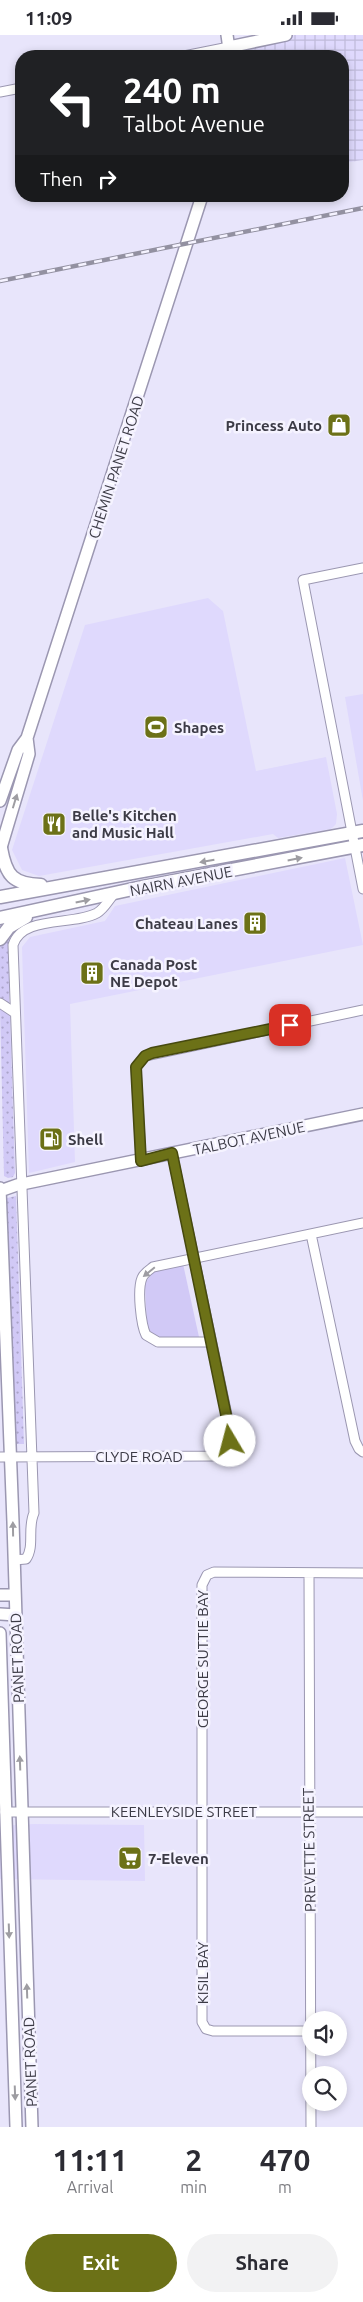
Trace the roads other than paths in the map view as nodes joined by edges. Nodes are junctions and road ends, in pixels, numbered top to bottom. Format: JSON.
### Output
{"nodes":[{"id":1,"x":227,"y":35,"type":"edge"},
{"id":2,"x":286,"y":35,"type":"edge"},
{"id":3,"x":230,"y":50,"type":"edge"},
{"id":4,"x":237,"y":50,"type":"edge"},
{"id":5,"x":15,"y":89,"type":"edge"},
{"id":6,"x":0,"y":92,"type":"edge"},
{"id":7,"x":200,"y":202,"type":"edge"},
{"id":8,"x":363,"y":568,"type":"edge"},
{"id":9,"x":27,"y":738,"type":"junction"},
{"id":10,"x":9,"y":776,"type":"junction"},
{"id":11,"x":21,"y":780,"type":"junction"},
{"id":12,"x":0,"y":801,"type":"edge"},
{"id":13,"x":357,"y":832,"type":"edge"},
{"id":14,"x":358,"y":846,"type":"edge"},
{"id":15,"x":0,"y":849,"type":"edge"},
{"id":16,"x":267,"y":850,"type":"junction"},
{"id":17,"x":270,"y":864,"type":"junction"},
{"id":18,"x":110,"y":879,"type":"junction"},
{"id":19,"x":69,"y":886,"type":"junction"},
{"id":20,"x":363,"y":889,"type":"edge"},
{"id":21,"x":112,"y":895,"type":"junction"},
{"id":22,"x":0,"y":897,"type":"edge"},
{"id":23,"x":37,"y":911,"type":"junction"},
{"id":24,"x":0,"y":918,"type":"edge"},
{"id":25,"x":42,"y":925,"type":"junction"},
{"id":26,"x":0,"y":939,"type":"edge"},
{"id":27,"x":0,"y":1003,"type":"edge"},
{"id":28,"x":363,"y":1010,"type":"edge"},
{"id":29,"x":15,"y":1013,"type":"junction"},
{"id":30,"x":363,"y":1114,"type":"edge"},
{"id":31,"x":172,"y":1153,"type":"junction"},
{"id":32,"x":141,"y":1161,"type":"junction"},
{"id":33,"x":0,"y":1181,"type":"edge"},
{"id":34,"x":19,"y":1185,"type":"junction"},
{"id":35,"x":0,"y":1190,"type":"edge"},
{"id":36,"x":363,"y":1223,"type":"edge"},
{"id":37,"x":311,"y":1234,"type":"junction"},
{"id":38,"x":195,"y":1258,"type":"junction"},
{"id":39,"x":211,"y":1342,"type":"junction"},
{"id":40,"x":363,"y":1452,"type":"edge"},
{"id":41,"x":32,"y":1456,"type":"junction"},
{"id":42,"x":5,"y":1457,"type":"edge"},
{"id":43,"x":14,"y":1560,"type":"junction"},
{"id":44,"x":309,"y":1573,"type":"junction"},
{"id":45,"x":363,"y":1573,"type":"edge"},
{"id":46,"x":0,"y":1595,"type":"edge"},
{"id":47,"x":15,"y":1595,"type":"junction"},
{"id":48,"x":0,"y":1614,"type":"edge"},
{"id":49,"x":16,"y":1615,"type":"junction"},
{"id":50,"x":0,"y":1633,"type":"edge"},
{"id":51,"x":0,"y":1656,"type":"edge"},
{"id":52,"x":201,"y":1811,"type":"junction"},
{"id":53,"x":309,"y":1811,"type":"junction"},
{"id":54,"x":5,"y":1812,"type":"junction"},
{"id":55,"x":21,"y":1812,"type":"junction"},
{"id":56,"x":363,"y":1812,"type":"edge"},
{"id":57,"x":310,"y":2011,"type":"edge"},
{"id":58,"x":302,"y":2031,"type":"edge"},
{"id":59,"x":310,"y":2056,"type":"edge"},
{"id":60,"x":16,"y":2127,"type":"edge"},
{"id":61,"x":32,"y":2127,"type":"edge"},
{"id":62,"x":311,"y":2127,"type":"edge"}],
"edges":[{"from":1,"to":3,"type":"street"},
{"from":2,"to":4,"type":"street"},
{"from":5,"to":6,"type":"street"},
{"from":7,"to":9,"type":"street","name":"CHEMIN PANET ROAD"},
{"from":8,"to":13,"type":"street"},
{"from":9,"to":10,"type":"street","name":"CHEMIN PANET ROAD"},
{"from":9,"to":11,"type":"street","name":"CHEMIN PANET ROAD"},
{"from":10,"to":11,"type":"street"},
{"from":10,"to":12,"type":"street","name":"CHEMIN PANET ROAD"},
{"from":15,"to":11,"type":"street","name":"CHEMIN PANET ROAD","one_way":true},
{"from":13,"to":14,"type":"street"},
{"from":13,"to":16,"type":"main road","name":"NAIRN AVENUE"},
{"from":17,"to":14,"type":"main road","name":"NAIRN AVENUE","one_way":true},
{"from":14,"to":20,"type":"street"},
{"from":15,"to":19,"type":"main road"},
{"from":16,"to":17,"type":"main road"},
{"from":16,"to":18,"type":"main road","name":"NAIRN AVENUE","one_way":true},
{"from":17,"to":21,"type":"main road","name":"NAIRN AVENUE"},
{"from":18,"to":19,"type":"main road","name":"NAIRN AVENUE"},
{"from":18,"to":21,"type":"main road"},
{"from":19,"to":22,"type":"main road","name":"NAIRN AVENUE"},
{"from":23,"to":21,"type":"main road","name":"NAIRN AVENUE","one_way":true},
{"from":21,"to":25,"type":"street"},
{"from":23,"to":24,"type":"main road","name":"NAIRN AVENUE"},
{"from":23,"to":25,"type":"street"},
{"from":23,"to":26,"type":"main road"},
{"from":25,"to":29,"type":"street"},
{"from":27,"to":29,"type":"street"},
{"from":28,"to":32,"type":"street"},
{"from":29,"to":34,"type":"street"},
{"from":30,"to":31,"type":"street","name":"TALBOT AVENUE"},
{"from":31,"to":32,"type":"street","name":"TALBOT AVENUE"},
{"from":31,"to":38,"type":"street","name":"CLYDE ROAD"},
{"from":32,"to":34,"type":"street","name":"TALBOT AVENUE"},
{"from":33,"to":34,"type":"street","name":"TALBOT AVENUE"},
{"from":34,"to":35,"type":"street","name":"TALBOT AVENUE"},
{"from":34,"to":41,"type":"street"},
{"from":35,"to":42,"type":"street","name":"PANET ROAD"},
{"from":36,"to":37,"type":"street"},
{"from":37,"to":38,"type":"street"},
{"from":37,"to":40,"type":"street"},
{"from":38,"to":39,"type":"street","name":"CLYDE ROAD"},
{"from":38,"to":39,"type":"street","one_way":true},
{"from":39,"to":41,"type":"street","name":"CLYDE ROAD"},
{"from":41,"to":42,"type":"street","name":"CLYDE ROAD"},
{"from":41,"to":43,"type":"street"},
{"from":43,"to":42,"type":"street","name":"PANET ROAD","one_way":true},
{"from":43,"to":47,"type":"street","name":"PANET ROAD"},
{"from":44,"to":45,"type":"street","name":"GEORGE SUTTIE BAY"},
{"from":44,"to":52,"type":"street","name":"GEORGE SUTTIE BAY"},
{"from":44,"to":53,"type":"street","name":"PREVETTE STREET"},
{"from":46,"to":47,"type":"street"},
{"from":47,"to":49,"type":"street","name":"PANET ROAD"},
{"from":48,"to":49,"type":"street"},
{"from":55,"to":49,"type":"street","name":"PANET ROAD","one_way":true},
{"from":50,"to":51,"type":"street","name":"PANET ROAD"},
{"from":51,"to":54,"type":"street","name":"PANET ROAD"},
{"from":52,"to":53,"type":"street","name":"KEENLEYSIDE STREET"},
{"from":52,"to":55,"type":"street","name":"KEENLEYSIDE STREET"},
{"from":52,"to":58,"type":"street","name":"KISIL BAY"},
{"from":53,"to":56,"type":"street","name":"KEENLEYSIDE STREET"},
{"from":53,"to":57,"type":"street","name":"PREVETTE STREET"},
{"from":54,"to":55,"type":"street","name":"KEENLEYSIDE STREET"},
{"from":54,"to":60,"type":"street","name":"PANET ROAD","one_way":true},
{"from":61,"to":55,"type":"street","name":"PANET ROAD","one_way":true},
{"from":59,"to":62,"type":"street","name":"PREVETTE STREET"}]}
